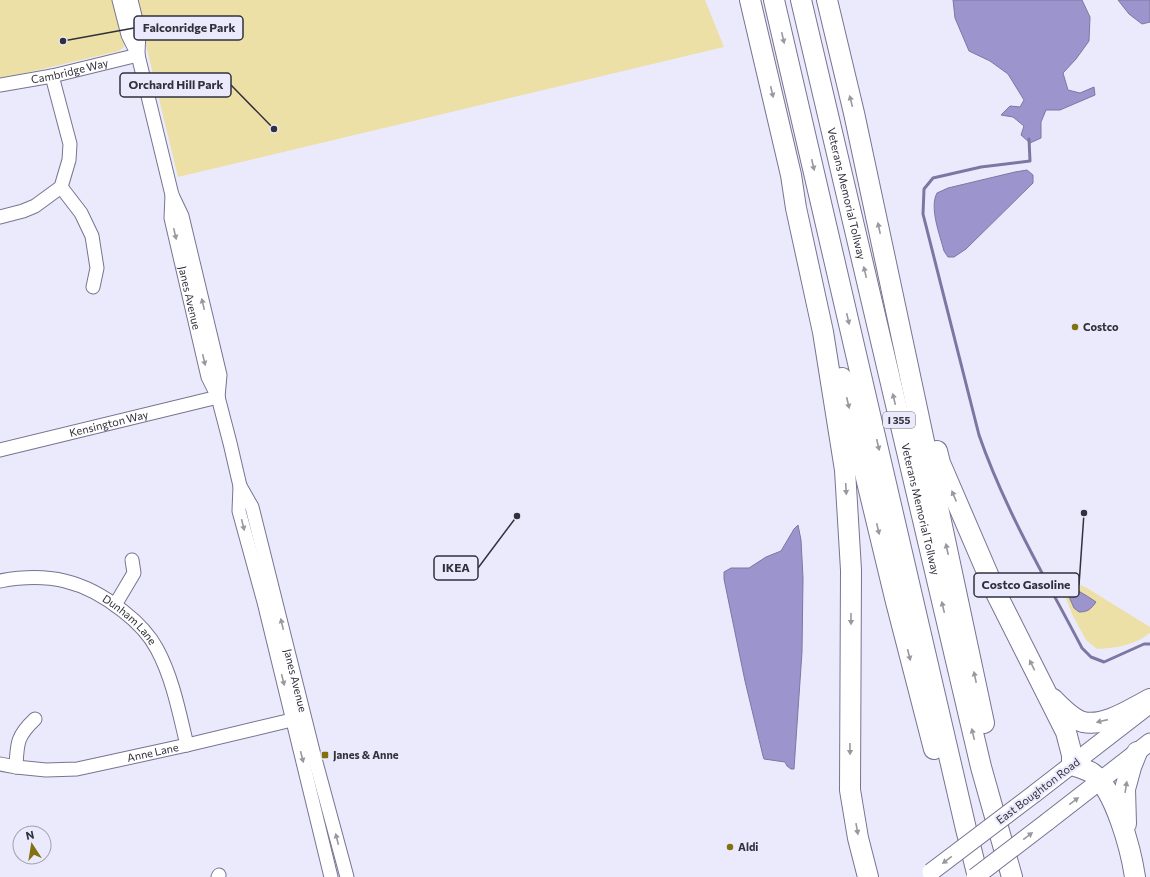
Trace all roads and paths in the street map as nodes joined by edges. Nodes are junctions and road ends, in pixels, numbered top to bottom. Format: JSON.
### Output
{"nodes":[{"id":1,"x":119,"y":0,"type":"edge"},
{"id":2,"x":131,"y":0,"type":"edge"},
{"id":3,"x":750,"y":0,"type":"edge"},
{"id":4,"x":774,"y":0,"type":"edge"},
{"id":5,"x":801,"y":0,"type":"edge"},
{"id":6,"x":827,"y":0,"type":"edge"},
{"id":7,"x":138,"y":55,"type":"junction"},
{"id":8,"x":52,"y":76,"type":"junction"},
{"id":9,"x":0,"y":85,"type":"edge"},
{"id":10,"x":791,"y":175,"type":"junction"},
{"id":11,"x":61,"y":187,"type":"junction"},
{"id":12,"x":0,"y":217,"type":"edge"},
{"id":13,"x":93,"y":287,"type":"dead end"},
{"id":14,"x":899,"y":321,"type":"junction"},
{"id":15,"x":218,"y":397,"type":"junction"},
{"id":16,"x":0,"y":450,"type":"edge"},
{"id":17,"x":132,"y":560,"type":"dead end"},
{"id":18,"x":0,"y":581,"type":"edge"},
{"id":19,"x":115,"y":605,"type":"junction"},
{"id":20,"x":1045,"y":691,"type":"junction"},
{"id":21,"x":1150,"y":699,"type":"edge"},
{"id":22,"x":1150,"y":704,"type":"edge"},
{"id":23,"x":298,"y":718,"type":"junction"},
{"id":24,"x":35,"y":719,"type":"dead end"},
{"id":25,"x":187,"y":745,"type":"junction"},
{"id":26,"x":1143,"y":747,"type":"edge"},
{"id":27,"x":0,"y":764,"type":"edge"},
{"id":28,"x":1072,"y":765,"type":"junction"},
{"id":29,"x":16,"y":767,"type":"junction"},
{"id":30,"x":1100,"y":781,"type":"junction"},
{"id":31,"x":966,"y":829,"type":"junction"},
{"id":32,"x":1001,"y":839,"type":"junction"},
{"id":33,"x":1127,"y":840,"type":"junction"},
{"id":34,"x":928,"y":874,"type":"edge"},
{"id":35,"x":331,"y":877,"type":"edge"},
{"id":36,"x":347,"y":877,"type":"edge"},
{"id":37,"x":868,"y":877,"type":"edge"},
{"id":38,"x":975,"y":877,"type":"edge"},
{"id":39,"x":978,"y":877,"type":"edge"},
{"id":40,"x":1012,"y":877,"type":"edge"},
{"id":41,"x":1135,"y":877,"type":"edge"}],
"edges":[{"from":1,"to":7,"type":"street","name":"Janes Avenue"},
{"from":2,"to":7,"type":"street","name":"Janes Avenue"},
{"from":3,"to":10,"type":"highway","one_way":true},
{"from":4,"to":31,"type":"highway","number":"I 355","one_way":true},
{"from":32,"to":5,"type":"highway","name":"Veterans Memorial Tollway","number":"I 355","one_way":true},
{"from":14,"to":6,"type":"highway","one_way":true},
{"from":7,"to":8,"type":"street","name":"Cambridge Way"},
{"from":7,"to":15,"type":"street","name":"Janes Avenue"},
{"from":8,"to":9,"type":"street","name":"Cambridge Way"},
{"from":8,"to":11,"type":"street"},
{"from":10,"to":31,"type":"highway","one_way":true},
{"from":10,"to":37,"type":"highway","one_way":true},
{"from":11,"to":12,"type":"street"},
{"from":11,"to":13,"type":"street"},
{"from":20,"to":14,"type":"highway","one_way":true},
{"from":32,"to":14,"type":"highway","one_way":true},
{"from":15,"to":16,"type":"street","name":"Kensington Way"},
{"from":15,"to":23,"type":"street","name":"Janes Avenue"},
{"from":17,"to":19,"type":"street"},
{"from":18,"to":19,"type":"street","name":"Dunham Lane"},
{"from":19,"to":25,"type":"street","name":"Dunham Lane"},
{"from":21,"to":20,"type":"highway","one_way":true},
{"from":20,"to":28,"type":"highway"},
{"from":22,"to":28,"type":"main road","name":"East Boughton Road"},
{"from":23,"to":25,"type":"street","name":"Anne Lane"},
{"from":23,"to":35,"type":"street","name":"Janes Avenue","one_way":true},
{"from":36,"to":23,"type":"street","name":"Janes Avenue","one_way":true},
{"from":24,"to":29,"type":"street"},
{"from":25,"to":29,"type":"street","name":"Anne Lane"},
{"from":26,"to":30,"type":"main road"},
{"from":33,"to":26,"type":"highway","one_way":true},
{"from":27,"to":29,"type":"street","name":"Anne Lane"},
{"from":28,"to":30,"type":"highway"},
{"from":28,"to":34,"type":"main road","name":"East Boughton Road","one_way":true,"bridge":true},
{"from":30,"to":33,"type":"highway"},
{"from":38,"to":30,"type":"main road","one_way":true,"bridge":true},
{"from":31,"to":39,"type":"highway","number":"I 355"},
{"from":32,"to":40,"type":"highway","name":"Veterans Memorial Tollway","number":"I 355"},
{"from":33,"to":41,"type":"highway"}]}
